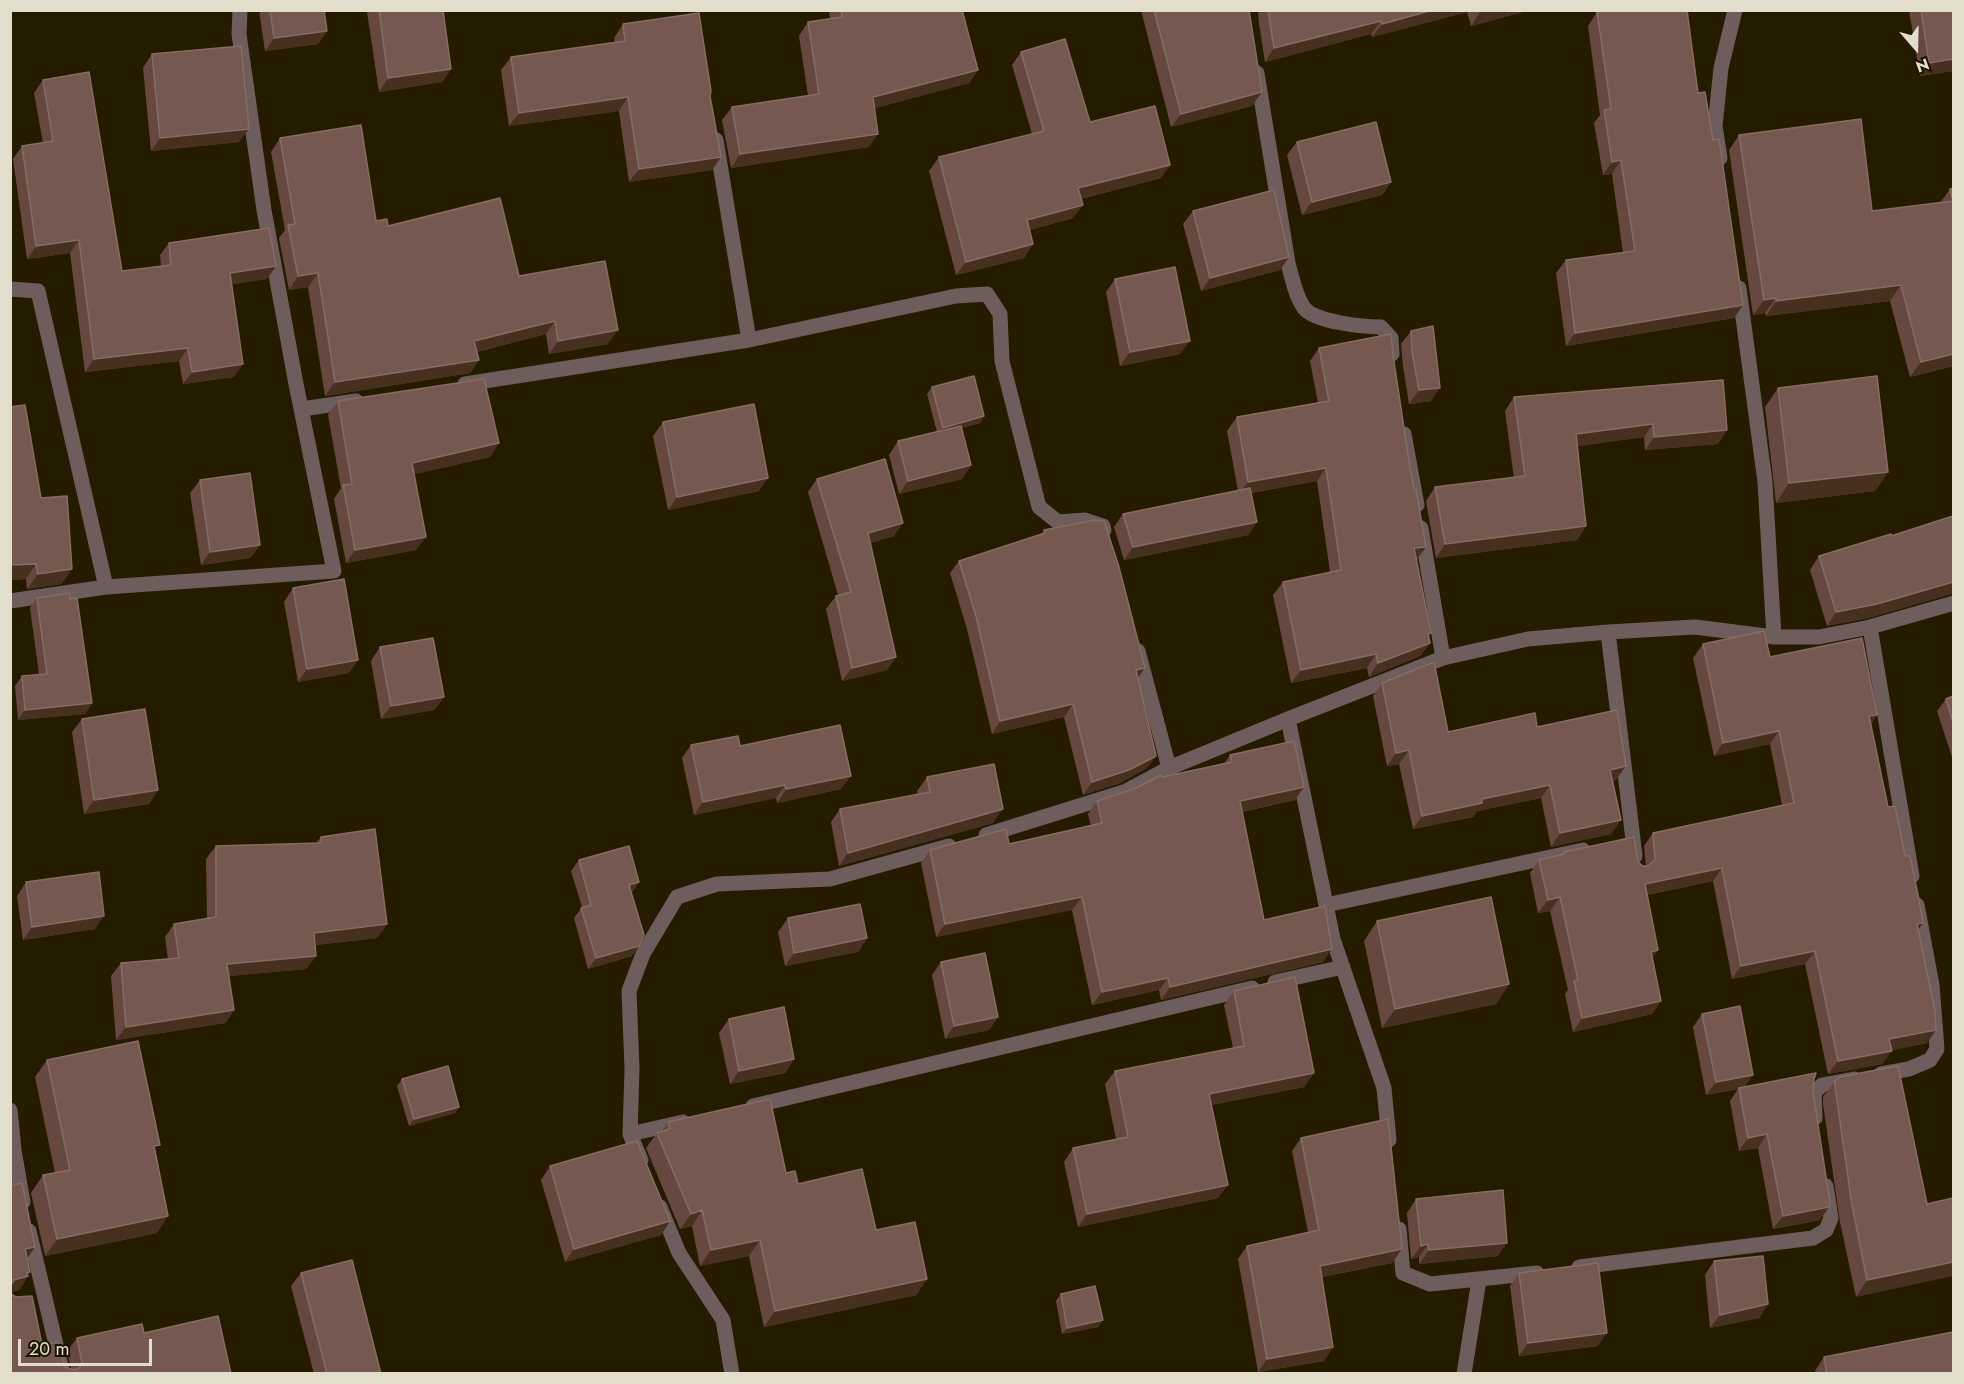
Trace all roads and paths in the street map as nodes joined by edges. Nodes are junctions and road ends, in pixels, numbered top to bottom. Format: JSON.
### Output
{"nodes":[{"id":1,"x":240,"y":10,"type":"edge"},
{"id":2,"x":1735,"y":10,"type":"edge"},
{"id":3,"x":1255,"y":59,"type":"edge"},
{"id":4,"x":714,"y":131,"type":"edge"},
{"id":5,"x":1721,"y":170,"type":"edge"},
{"id":6,"x":1737,"y":269,"type":"edge"},
{"id":7,"x":10,"y":289,"type":"edge"},
{"id":8,"x":749,"y":340,"type":"junction"},
{"id":9,"x":1393,"y":367,"type":"edge"},
{"id":10,"x":455,"y":386,"type":"edge"},
{"id":11,"x":373,"y":398,"type":"edge"},
{"id":12,"x":302,"y":409,"type":"junction"},
{"id":13,"x":1401,"y":414,"type":"edge"},
{"id":14,"x":1109,"y":546,"type":"edge"},
{"id":15,"x":106,"y":587,"type":"junction"},
{"id":16,"x":10,"y":601,"type":"edge"},
{"id":17,"x":1953,"y":603,"type":"edge"},
{"id":18,"x":1870,"y":627,"type":"junction"},
{"id":19,"x":1608,"y":632,"type":"junction"},
{"id":20,"x":1134,"y":633,"type":"edge"},
{"id":21,"x":1774,"y":637,"type":"junction"},
{"id":22,"x":1443,"y":658,"type":"junction"},
{"id":23,"x":1288,"y":719,"type":"junction"},
{"id":24,"x":1169,"y":768,"type":"junction"},
{"id":25,"x":1599,"y":846,"type":"edge"},
{"id":26,"x":1637,"y":870,"type":"edge"},
{"id":27,"x":1326,"y":905,"type":"junction"},
{"id":28,"x":1342,"y":966,"type":"junction"},
{"id":29,"x":10,"y":1110,"type":"edge"},
{"id":30,"x":736,"y":1110,"type":"edge"},
{"id":31,"x":700,"y":1118,"type":"edge"},
{"id":32,"x":630,"y":1134,"type":"junction"},
{"id":33,"x":1819,"y":1138,"type":"edge"},
{"id":34,"x":1391,"y":1157,"type":"edge"},
{"id":35,"x":1824,"y":1172,"type":"edge"},
{"id":36,"x":1397,"y":1215,"type":"edge"},
{"id":37,"x":1479,"y":1280,"type":"junction"},
{"id":38,"x":63,"y":1374,"type":"edge"},
{"id":39,"x":732,"y":1374,"type":"edge"},
{"id":40,"x":1464,"y":1374,"type":"edge"}],
"edges":[{"from":1,"to":12,"type":"street"},
{"from":2,"to":5,"type":"street"},
{"from":3,"to":9,"type":"street"},
{"from":4,"to":8,"type":"street"},
{"from":6,"to":21,"type":"street"},
{"from":7,"to":15,"type":"street"},
{"from":8,"to":10,"type":"street"},
{"from":8,"to":14,"type":"street"},
{"from":11,"to":12,"type":"street"},
{"from":12,"to":15,"type":"street"},
{"from":13,"to":22,"type":"street"},
{"from":15,"to":16,"type":"street"},
{"from":17,"to":18,"type":"street"},
{"from":18,"to":21,"type":"street"},
{"from":18,"to":33,"type":"street"},
{"from":19,"to":21,"type":"street"},
{"from":19,"to":22,"type":"street"},
{"from":19,"to":26,"type":"street"},
{"from":20,"to":24,"type":"street"},
{"from":22,"to":23,"type":"street"},
{"from":23,"to":24,"type":"street"},
{"from":23,"to":27,"type":"street"},
{"from":24,"to":32,"type":"street"},
{"from":25,"to":27,"type":"street"},
{"from":27,"to":28,"type":"street"},
{"from":28,"to":30,"type":"street"},
{"from":28,"to":34,"type":"street"},
{"from":29,"to":38,"type":"street"},
{"from":31,"to":32,"type":"street"},
{"from":32,"to":39,"type":"street"},
{"from":35,"to":37,"type":"street"},
{"from":36,"to":37,"type":"street"},
{"from":37,"to":40,"type":"street"}]}
